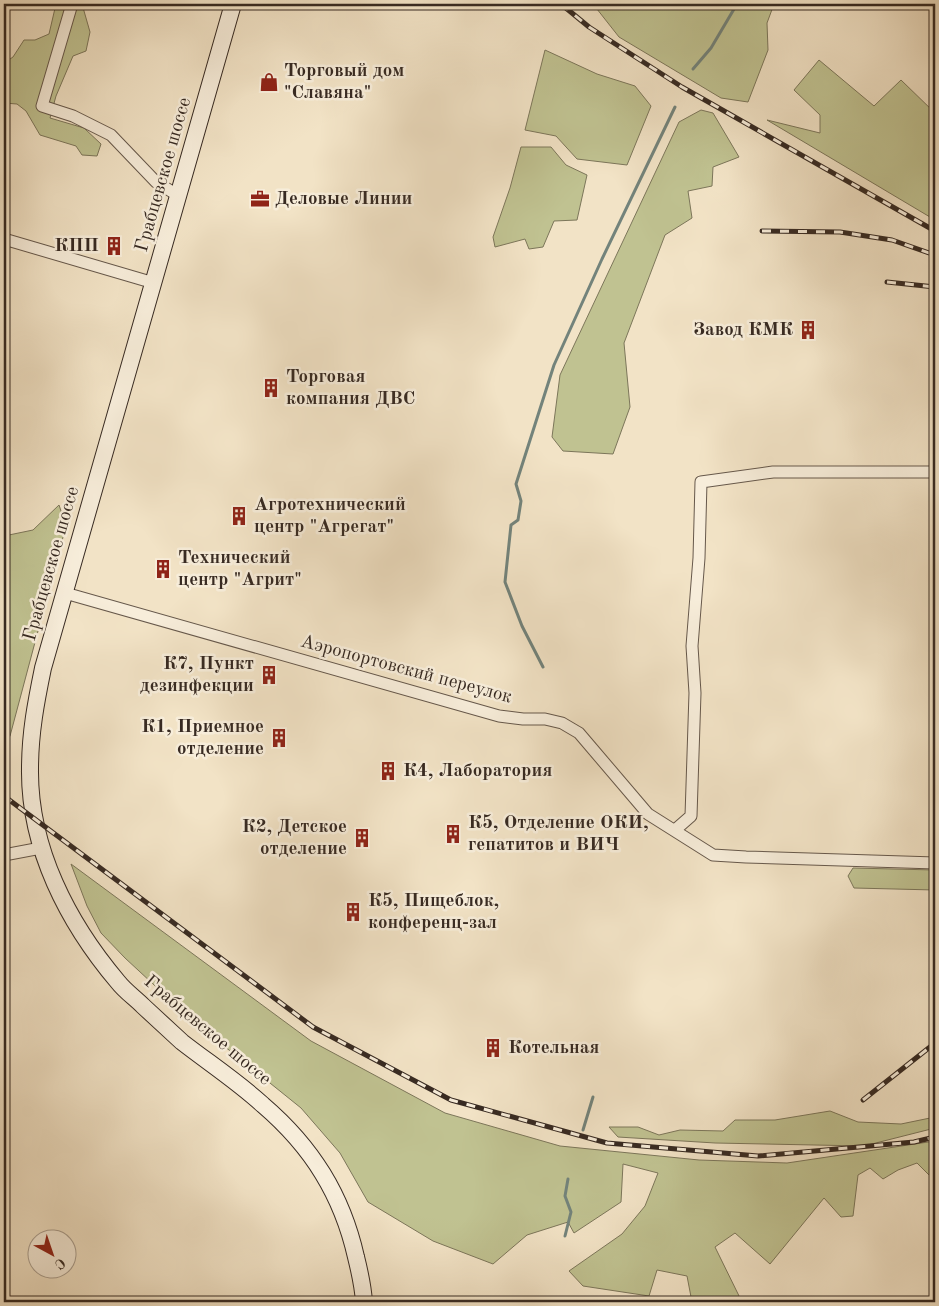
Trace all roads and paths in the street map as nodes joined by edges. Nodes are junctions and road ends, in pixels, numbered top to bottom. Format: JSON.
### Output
{"nodes":[{"id":1,"x":72,"y":4,"type":"edge"},
{"id":2,"x":233,"y":4,"type":"edge"},
{"id":3,"x":178,"y":196,"type":"junction"},
{"id":4,"x":4,"y":239,"type":"edge"},
{"id":5,"x":154,"y":284,"type":"junction"},
{"id":6,"x":935,"y":472,"type":"edge"},
{"id":7,"x":65,"y":593,"type":"junction"},
{"id":8,"x":674,"y":830,"type":"junction"},
{"id":9,"x":40,"y":848,"type":"junction"},
{"id":10,"x":4,"y":855,"type":"edge"},
{"id":11,"x":935,"y":863,"type":"edge"},
{"id":12,"x":364,"y":1302,"type":"edge"}],
"edges":[{"from":1,"to":3,"type":"street"},
{"from":2,"to":3,"type":"main road","name":"Грабцевское шоссе"},
{"from":3,"to":5,"type":"main road","name":"Грабцевское шоссе"},
{"from":4,"to":5,"type":"street"},
{"from":5,"to":7,"type":"main road","name":"Грабцевское шоссе"},
{"from":6,"to":8,"type":"street"},
{"from":7,"to":8,"type":"street","name":"Аэропортовский переулок"},
{"from":7,"to":9,"type":"main road","name":"Грабцевское шоссе"},
{"from":8,"to":11,"type":"street","name":"Аэропортовский переулок"},
{"from":9,"to":10,"type":"street"},
{"from":9,"to":12,"type":"main road","name":"Грабцевское шоссе"}]}
